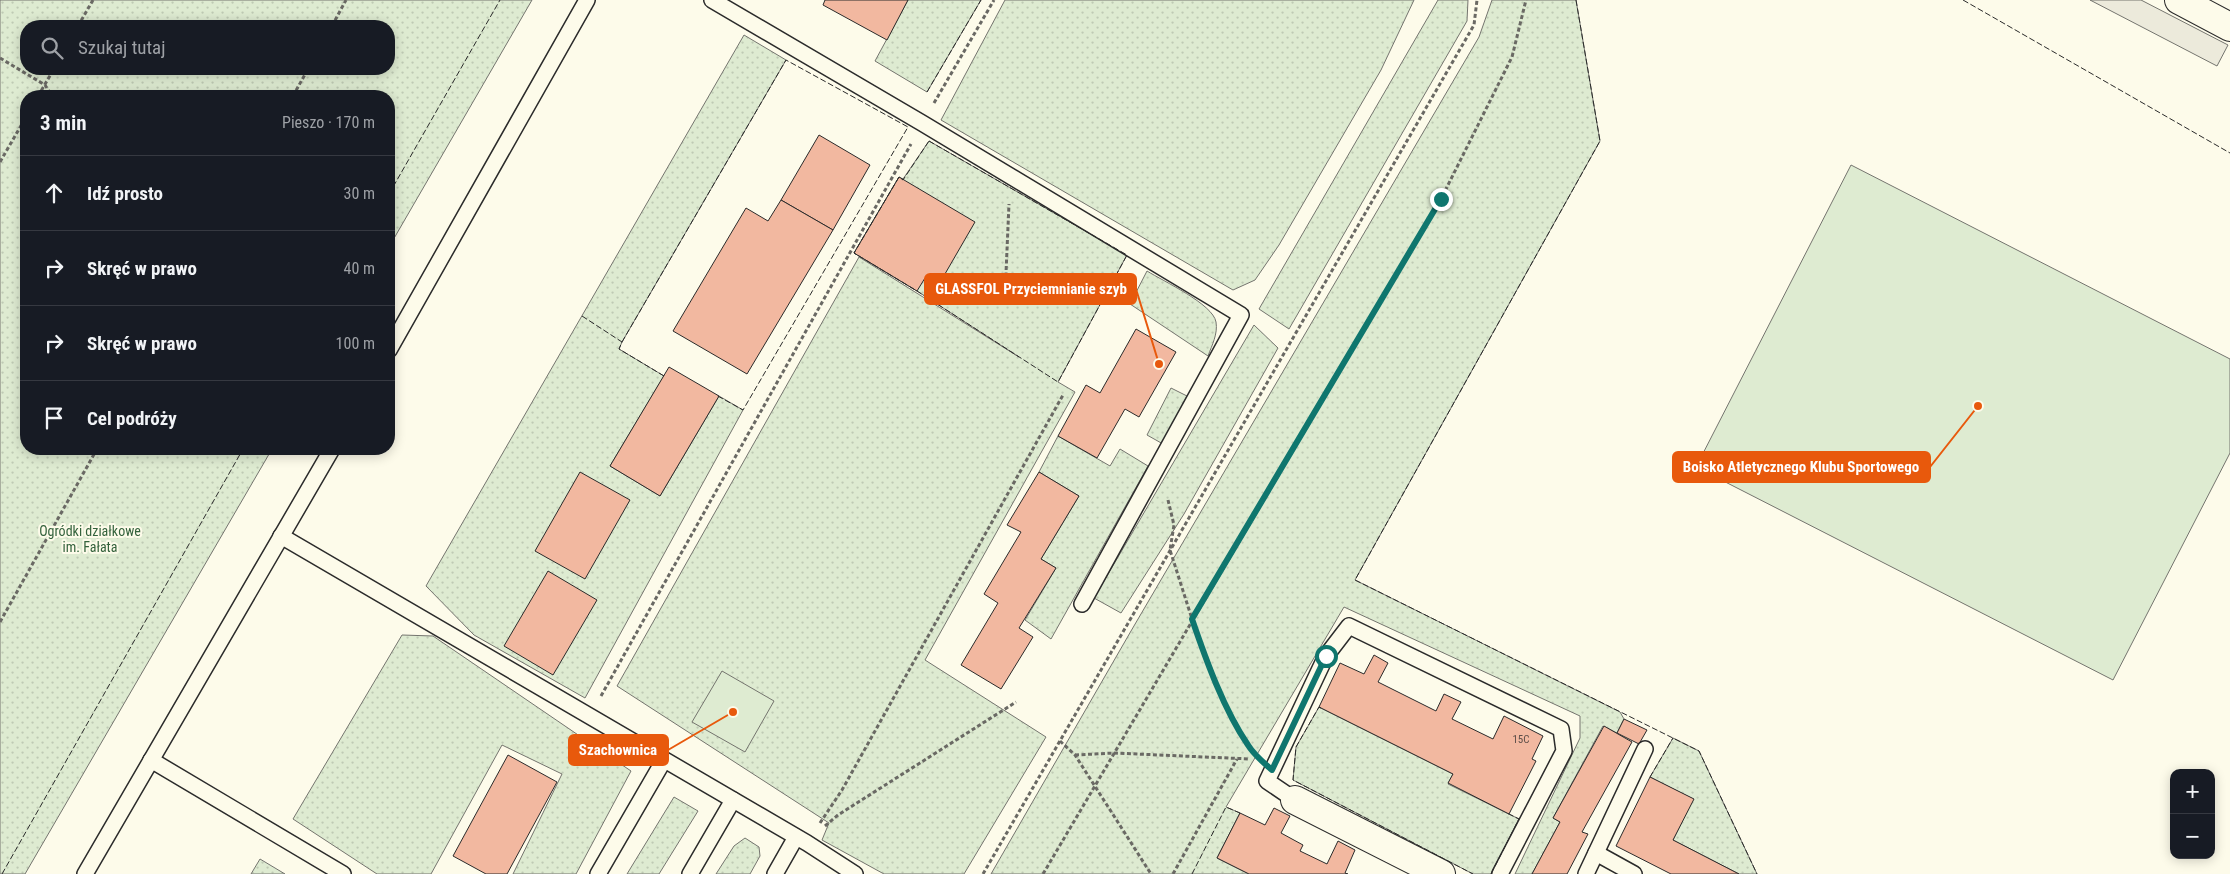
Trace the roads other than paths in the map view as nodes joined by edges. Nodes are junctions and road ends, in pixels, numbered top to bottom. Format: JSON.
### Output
{"nodes":[{"id":1,"x":587,"y":0,"type":"edge"},
{"id":2,"x":712,"y":0,"type":"edge"},
{"id":3,"x":2179,"y":0,"type":"edge"},
{"id":4,"x":2230,"y":26,"type":"edge"},
{"id":5,"x":395,"y":339,"type":"edge"},
{"id":6,"x":328,"y":455,"type":"edge"},
{"id":7,"x":281,"y":536,"type":"junction"},
{"id":8,"x":1082,"y":604,"type":"dead end"},
{"id":9,"x":1645,"y":749,"type":"dead end"},
{"id":10,"x":151,"y":760,"type":"junction"},
{"id":11,"x":664,"y":760,"type":"junction"},
{"id":12,"x":734,"y":800,"type":"junction"},
{"id":13,"x":1295,"y":800,"type":"joint"},
{"id":14,"x":802,"y":840,"type":"junction"},
{"id":15,"x":1596,"y":853,"type":"junction"},
{"id":16,"x":85,"y":874,"type":"edge"},
{"id":17,"x":343,"y":874,"type":"edge"},
{"id":18,"x":598,"y":874,"type":"edge"},
{"id":19,"x":690,"y":874,"type":"edge"},
{"id":20,"x":775,"y":874,"type":"edge"},
{"id":21,"x":855,"y":874,"type":"edge"},
{"id":22,"x":1441,"y":874,"type":"edge"},
{"id":23,"x":1500,"y":874,"type":"edge"},
{"id":24,"x":1586,"y":874,"type":"edge"},
{"id":25,"x":1634,"y":874,"type":"edge"}],
"edges":[{"from":1,"to":5,"type":"lane"},
{"from":2,"to":8,"type":"lane"},
{"from":3,"to":4,"type":"street"},
{"from":6,"to":7,"type":"lane"},
{"from":7,"to":10,"type":"lane"},
{"from":7,"to":11,"type":"lane"},
{"from":9,"to":15,"type":"lane"},
{"from":10,"to":16,"type":"lane"},
{"from":10,"to":17,"type":"lane"},
{"from":11,"to":12,"type":"lane"},
{"from":11,"to":18,"type":"lane"},
{"from":12,"to":14,"type":"lane"},
{"from":12,"to":19,"type":"lane"},
{"from":13,"to":22,"type":"street"},
{"from":13,"to":23,"type":"lane"},
{"from":14,"to":20,"type":"lane"},
{"from":14,"to":21,"type":"lane"},
{"from":15,"to":24,"type":"lane"},
{"from":15,"to":25,"type":"lane"}]}
